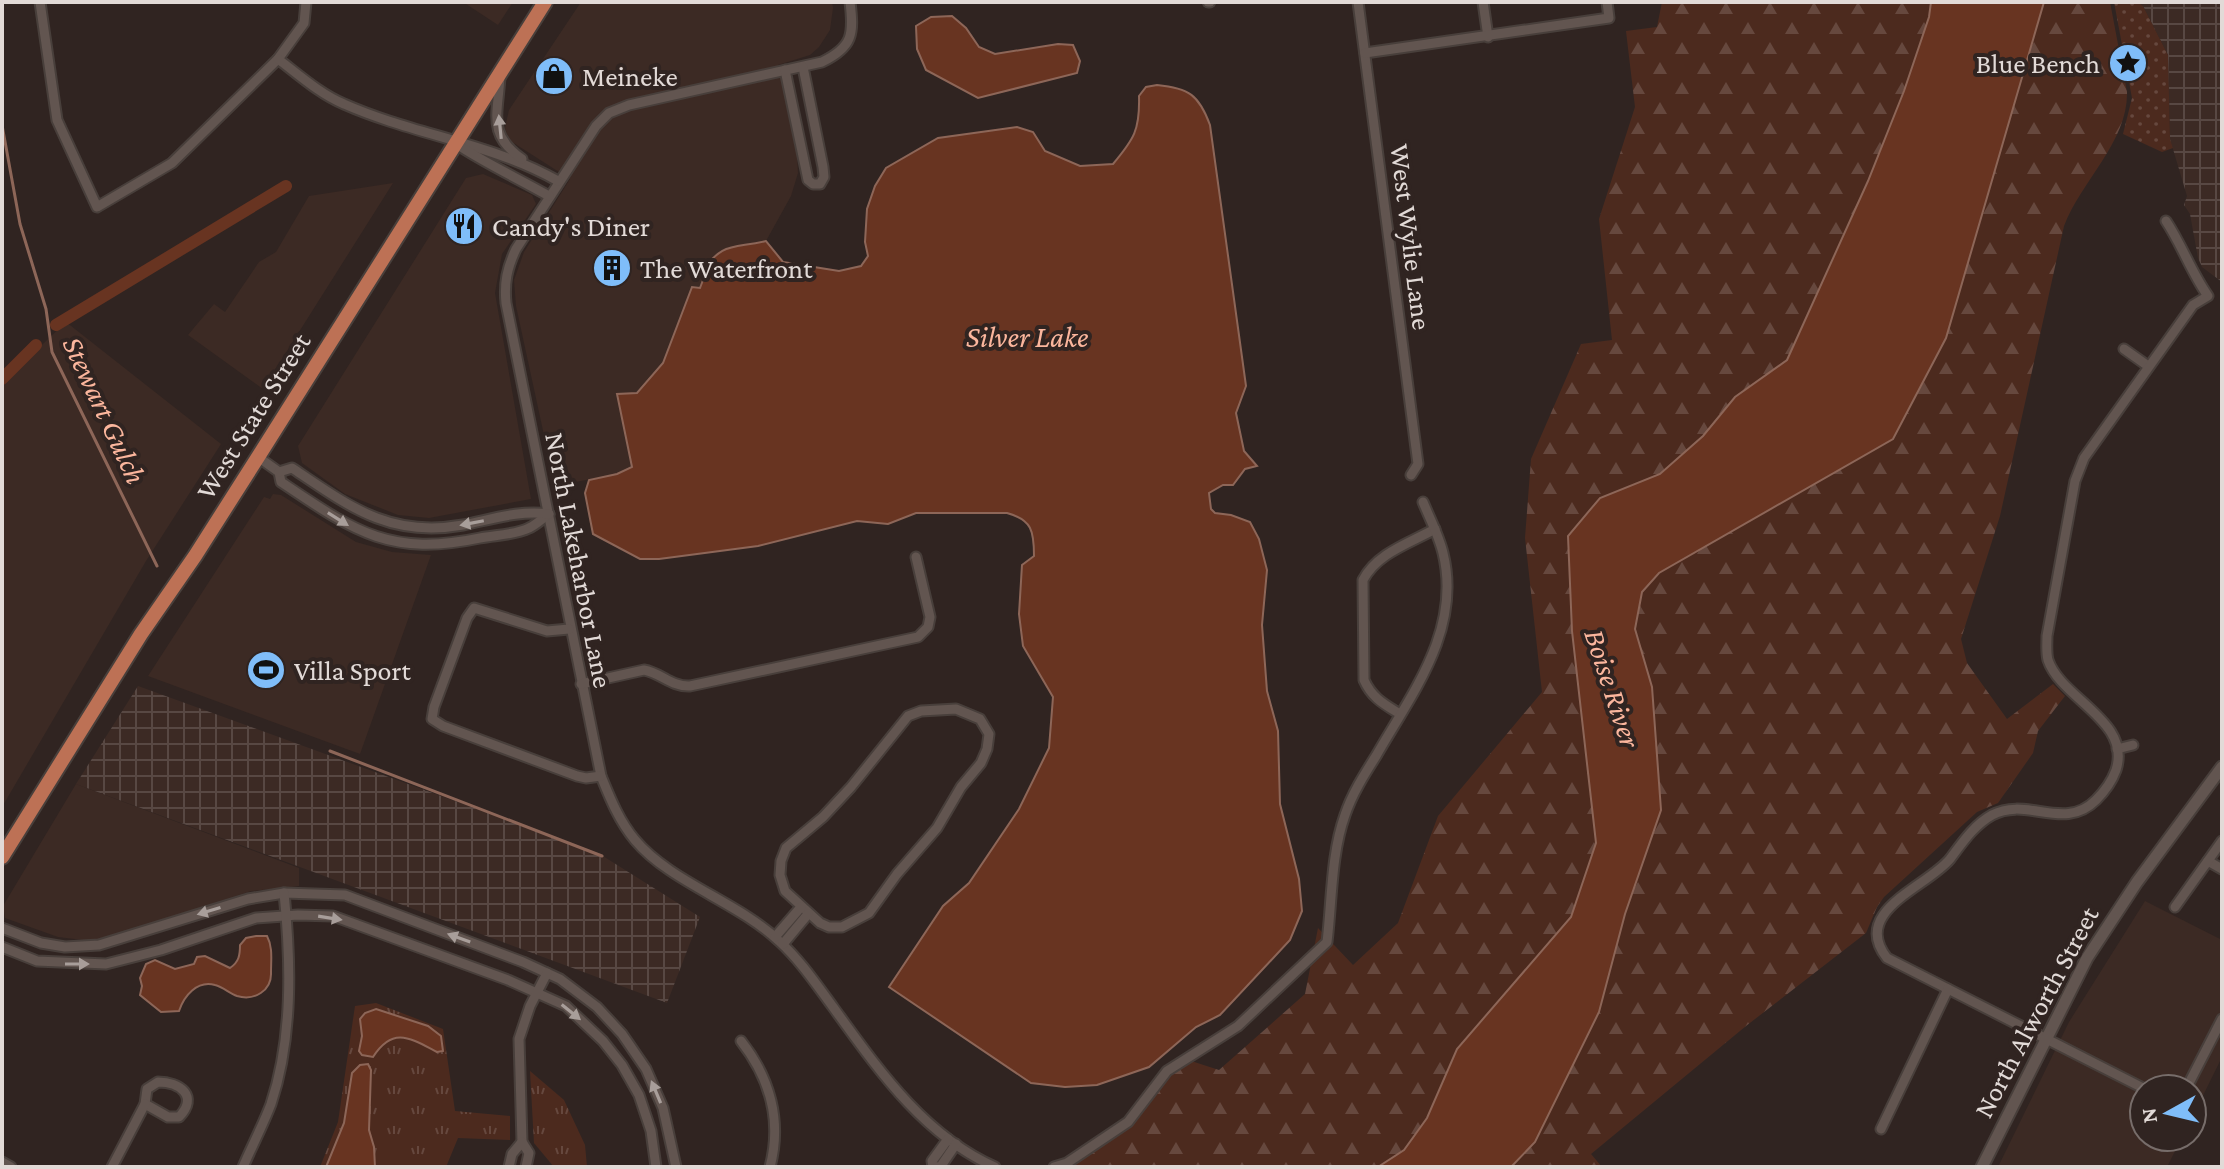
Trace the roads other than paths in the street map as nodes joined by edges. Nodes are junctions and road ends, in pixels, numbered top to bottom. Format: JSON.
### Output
{"nodes":[{"id":1,"x":40,"y":2,"type":"edge"},
{"id":2,"x":306,"y":2,"type":"edge"},
{"id":3,"x":545,"y":2,"type":"edge"},
{"id":4,"x":850,"y":2,"type":"edge"},
{"id":5,"x":1358,"y":2,"type":"edge"},
{"id":6,"x":1483,"y":2,"type":"edge"},
{"id":7,"x":1607,"y":2,"type":"edge"},
{"id":8,"x":1488,"y":37,"type":"junction"},
{"id":9,"x":1365,"y":53,"type":"junction"},
{"id":10,"x":278,"y":59,"type":"junction"},
{"id":11,"x":803,"y":67,"type":"junction"},
{"id":12,"x":785,"y":70,"type":"junction"},
{"id":13,"x":501,"y":71,"type":"junction"},
{"id":14,"x":455,"y":143,"type":"junction"},
{"id":15,"x":534,"y":168,"type":"junction"},
{"id":16,"x":558,"y":181,"type":"junction"},
{"id":17,"x":549,"y":196,"type":"junction"},
{"id":18,"x":2166,"y":221,"type":"dead end"},
{"id":19,"x":2124,"y":349,"type":"dead end"},
{"id":20,"x":2148,"y":366,"type":"junction"},
{"id":21,"x":258,"y":457,"type":"junction"},
{"id":22,"x":279,"y":472,"type":"junction"},
{"id":23,"x":1411,"y":475,"type":"dead end"},
{"id":24,"x":1423,"y":502,"type":"dead end"},
{"id":25,"x":549,"y":514,"type":"junction"},
{"id":26,"x":1435,"y":529,"type":"junction"},
{"id":27,"x":916,"y":557,"type":"dead end"},
{"id":28,"x":569,"y":629,"type":"junction"},
{"id":29,"x":581,"y":684,"type":"junction"},
{"id":30,"x":1400,"y":714,"type":"junction"},
{"id":31,"x":2133,"y":745,"type":"dead end"},
{"id":32,"x":2117,"y":749,"type":"junction"},
{"id":33,"x":2222,"y":767,"type":"edge"},
{"id":34,"x":601,"y":776,"type":"junction"},
{"id":35,"x":2222,"y":841,"type":"edge"},
{"id":36,"x":2,"y":857,"type":"edge"},
{"id":37,"x":2208,"y":861,"type":"junction"},
{"id":38,"x":2222,"y":869,"type":"edge"},
{"id":39,"x":284,"y":893,"type":"junction"},
{"id":40,"x":2175,"y":907,"type":"dead end"},
{"id":41,"x":805,"y":911,"type":"junction"},
{"id":42,"x":286,"y":916,"type":"junction"},
{"id":43,"x":2,"y":928,"type":"edge"},
{"id":44,"x":779,"y":940,"type":"junction"},
{"id":45,"x":2,"y":947,"type":"edge"},
{"id":46,"x":547,"y":973,"type":"junction"},
{"id":47,"x":1948,"y":989,"type":"junction"},
{"id":48,"x":537,"y":992,"type":"junction"},
{"id":49,"x":2222,"y":1019,"type":"edge"},
{"id":50,"x":2045,"y":1039,"type":"junction"},
{"id":51,"x":741,"y":1041,"type":"dead end"},
{"id":52,"x":2194,"y":1073,"type":"edge"},
{"id":53,"x":2128,"y":1080,"type":"edge"},
{"id":54,"x":145,"y":1104,"type":"junction"},
{"id":55,"x":1881,"y":1129,"type":"dead end"},
{"id":56,"x":522,"y":1142,"type":"junction"},
{"id":57,"x":952,"y":1142,"type":"junction"},
{"id":58,"x":2,"y":1162,"type":"edge"},
{"id":59,"x":11,"y":1167,"type":"edge"},
{"id":60,"x":112,"y":1167,"type":"edge"},
{"id":61,"x":243,"y":1167,"type":"edge"},
{"id":62,"x":509,"y":1167,"type":"edge"},
{"id":63,"x":526,"y":1167,"type":"edge"},
{"id":64,"x":656,"y":1167,"type":"edge"},
{"id":65,"x":676,"y":1167,"type":"edge"},
{"id":66,"x":770,"y":1167,"type":"edge"},
{"id":67,"x":935,"y":1167,"type":"edge"},
{"id":68,"x":995,"y":1167,"type":"edge"},
{"id":69,"x":1054,"y":1167,"type":"edge"},
{"id":70,"x":1982,"y":1167,"type":"edge"}],
"edges":[{"from":1,"to":10,"type":"street"},
{"from":2,"to":10,"type":"street"},
{"from":3,"to":13,"type":"main road","name":"West State Street"},
{"from":4,"to":11,"type":"street","name":"North Lakeharbor Lane"},
{"from":5,"to":9,"type":"street","name":"West Wylie Lane"},
{"from":6,"to":8,"type":"street"},
{"from":7,"to":8,"type":"street"},
{"from":8,"to":9,"type":"street"},
{"from":9,"to":23,"type":"street","name":"West Wylie Lane"},
{"from":10,"to":14,"type":"street"},
{"from":11,"to":12,"type":"street","name":"North Lakeharbor Lane"},
{"from":11,"to":12,"type":"street"},
{"from":12,"to":16,"type":"street","name":"North Lakeharbor Lane"},
{"from":13,"to":14,"type":"main road","name":"West State Street"},
{"from":15,"to":13,"type":"street","one_way":true},
{"from":14,"to":15,"type":"street"},
{"from":14,"to":17,"type":"street"},
{"from":14,"to":21,"type":"main road","name":"West State Street"},
{"from":15,"to":16,"type":"street"},
{"from":16,"to":17,"type":"street","name":"North Lakeharbor Lane"},
{"from":17,"to":25,"type":"street","name":"North Lakeharbor Lane"},
{"from":18,"to":20,"type":"street"},
{"from":19,"to":20,"type":"street"},
{"from":20,"to":32,"type":"street"},
{"from":21,"to":22,"type":"street"},
{"from":21,"to":36,"type":"main road","name":"West State Street"},
{"from":25,"to":22,"type":"street","one_way":true},
{"from":22,"to":25,"type":"street","one_way":true},
{"from":24,"to":26,"type":"street"},
{"from":25,"to":28,"type":"street","name":"North Lakeharbor Lane"},
{"from":26,"to":30,"type":"street"},
{"from":26,"to":30,"type":"street"},
{"from":27,"to":29,"type":"street"},
{"from":28,"to":29,"type":"street","name":"North Lakeharbor Lane"},
{"from":28,"to":34,"type":"street"},
{"from":29,"to":34,"type":"street","name":"North Lakeharbor Lane"},
{"from":30,"to":69,"type":"street"},
{"from":31,"to":32,"type":"street"},
{"from":32,"to":47,"type":"street"},
{"from":33,"to":50,"type":"street","name":"North Alworth Street"},
{"from":34,"to":44,"type":"street","name":"North Lakeharbor Lane"},
{"from":35,"to":37,"type":"street"},
{"from":37,"to":38,"type":"street"},
{"from":37,"to":40,"type":"street"},
{"from":39,"to":42,"type":"street"},
{"from":39,"to":43,"type":"street","one_way":true},
{"from":46,"to":39,"type":"street","one_way":true},
{"from":41,"to":41,"type":"street"},
{"from":41,"to":44,"type":"street"},
{"from":45,"to":42,"type":"street","one_way":true},
{"from":42,"to":48,"type":"street","one_way":true},
{"from":42,"to":61,"type":"street"},
{"from":44,"to":57,"type":"street","name":"North Lakeharbor Lane"},
{"from":46,"to":48,"type":"street"},
{"from":65,"to":46,"type":"street","one_way":true},
{"from":47,"to":50,"type":"street"},
{"from":47,"to":55,"type":"street"},
{"from":48,"to":56,"type":"street"},
{"from":48,"to":64,"type":"street","one_way":true},
{"from":49,"to":52,"type":"street"},
{"from":50,"to":53,"type":"street"},
{"from":50,"to":70,"type":"street","name":"North Alworth Street"},
{"from":51,"to":66,"type":"street"},
{"from":54,"to":54,"type":"street"},
{"from":54,"to":60,"type":"street"},
{"from":56,"to":62,"type":"street"},
{"from":56,"to":63,"type":"street"},
{"from":57,"to":67,"type":"street"},
{"from":57,"to":68,"type":"street","name":"North Lakeharbor Lane"},
{"from":58,"to":59,"type":"street"}]}
